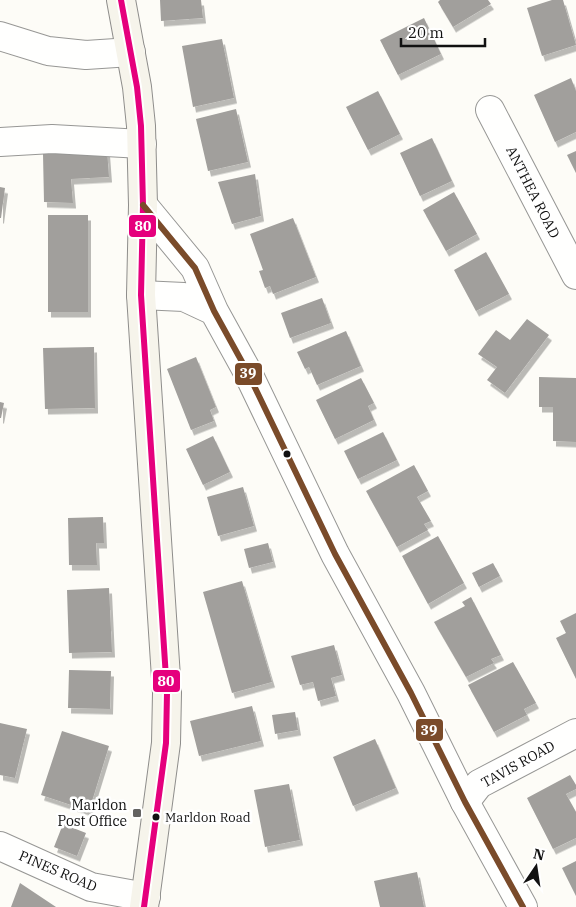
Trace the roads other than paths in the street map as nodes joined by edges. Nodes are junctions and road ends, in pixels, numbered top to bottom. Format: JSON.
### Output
{"nodes":[{"id":1,"x":122,"y":0,"type":"edge"},
{"id":2,"x":0,"y":36,"type":"edge"},
{"id":3,"x":131,"y":52,"type":"junction"},
{"id":4,"x":490,"y":110,"type":"dead end"},
{"id":5,"x":0,"y":142,"type":"edge"},
{"id":6,"x":142,"y":144,"type":"junction"},
{"id":7,"x":143,"y":205,"type":"junction"},
{"id":8,"x":576,"y":274,"type":"edge"},
{"id":9,"x":141,"y":295,"type":"junction"},
{"id":10,"x":214,"y":311,"type":"junction"},
{"id":11,"x":576,"y":733,"type":"edge"},
{"id":12,"x":465,"y":802,"type":"junction"},
{"id":13,"x":0,"y":846,"type":"edge"},
{"id":14,"x":145,"y":902,"type":"edge"},
{"id":15,"x":523,"y":907,"type":"edge"}],
"edges":[{"from":1,"to":3,"type":"main road"},
{"from":2,"to":3,"type":"street"},
{"from":3,"to":6,"type":"main road"},
{"from":4,"to":8,"type":"street","name":"ANTHEA ROAD"},
{"from":5,"to":6,"type":"street"},
{"from":6,"to":7,"type":"main road"},
{"from":7,"to":9,"type":"main road"},
{"from":7,"to":10,"type":"street"},
{"from":9,"to":10,"type":"street"},
{"from":9,"to":14,"type":"main road"},
{"from":10,"to":12,"type":"street"},
{"from":11,"to":12,"type":"street","name":"TAVIS ROAD"},
{"from":12,"to":15,"type":"street"},
{"from":13,"to":14,"type":"street","name":"PINES ROAD"}]}
